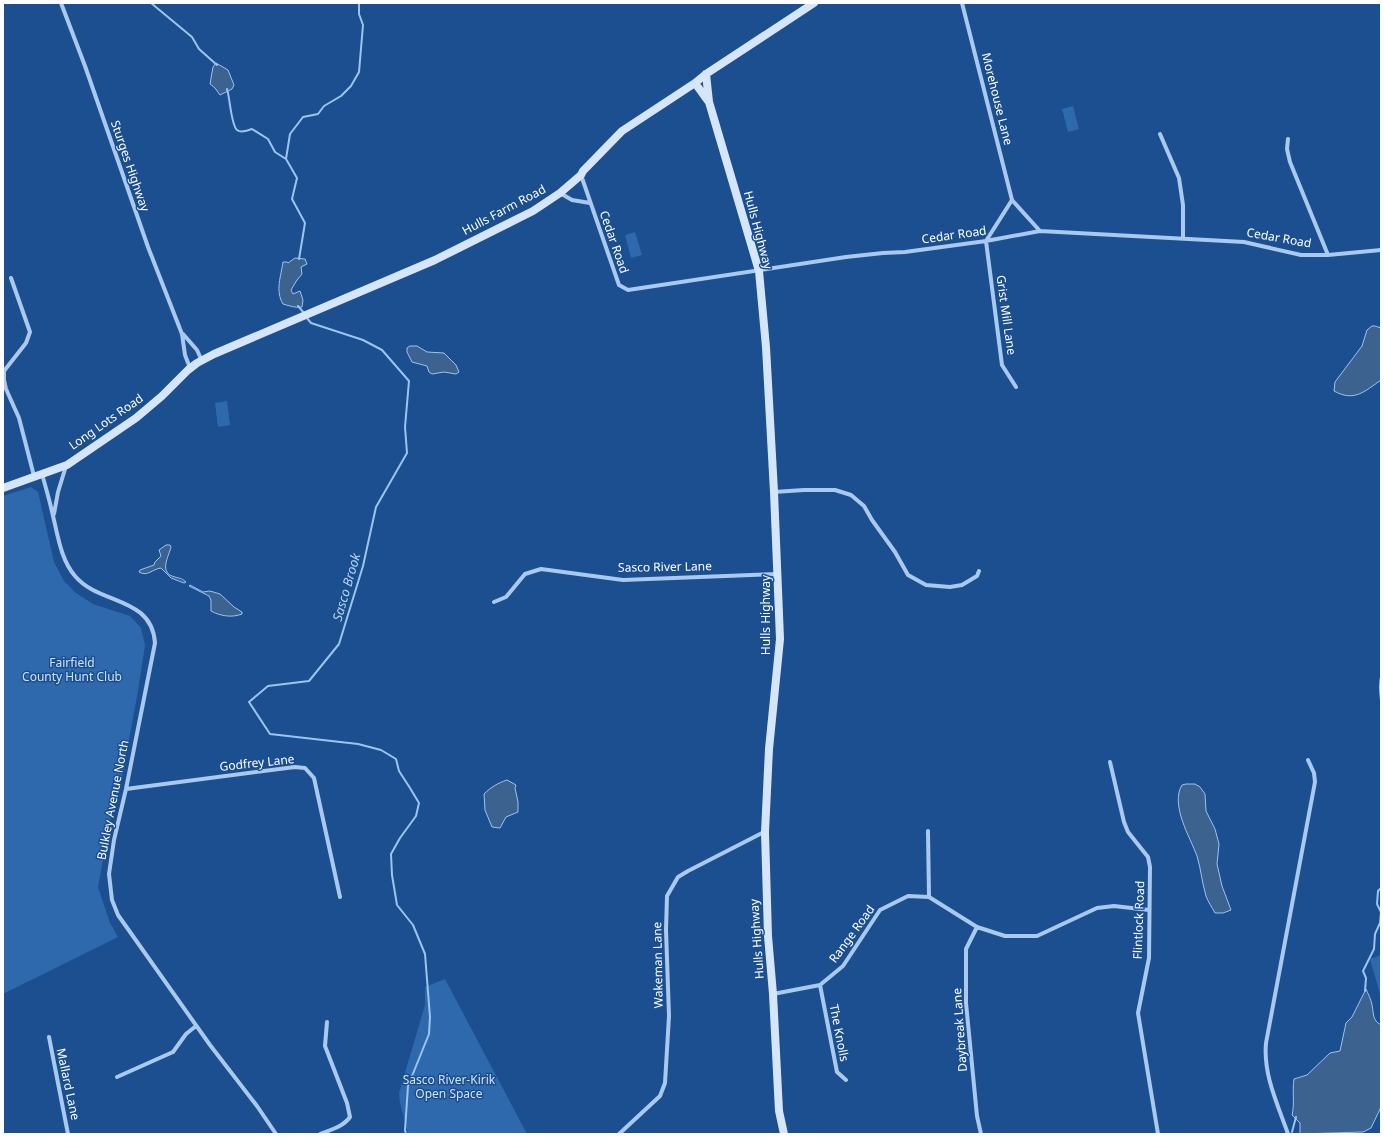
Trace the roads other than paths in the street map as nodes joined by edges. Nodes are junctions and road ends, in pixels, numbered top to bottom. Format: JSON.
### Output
{"nodes":[{"id":1,"x":61,"y":3,"type":"edge"},
{"id":2,"x":814,"y":3,"type":"edge"},
{"id":3,"x":962,"y":3,"type":"edge"},
{"id":4,"x":706,"y":74,"type":"junction"},
{"id":5,"x":696,"y":83,"type":"junction"},
{"id":6,"x":709,"y":102,"type":"junction"},
{"id":7,"x":1160,"y":134,"type":"dead end"},
{"id":8,"x":1288,"y":139,"type":"dead end"},
{"id":9,"x":581,"y":175,"type":"junction"},
{"id":10,"x":560,"y":193,"type":"junction"},
{"id":11,"x":1012,"y":200,"type":"junction"},
{"id":12,"x":590,"y":203,"type":"junction"},
{"id":13,"x":1040,"y":230,"type":"junction"},
{"id":14,"x":1183,"y":238,"type":"junction"},
{"id":15,"x":986,"y":241,"type":"junction"},
{"id":16,"x":1381,"y":250,"type":"edge"},
{"id":17,"x":1328,"y":255,"type":"junction"},
{"id":18,"x":758,"y":271,"type":"junction"},
{"id":19,"x":11,"y":278,"type":"dead end"},
{"id":20,"x":182,"y":334,"type":"junction"},
{"id":21,"x":211,"y":355,"type":"joint"},
{"id":22,"x":202,"y":361,"type":"junction"},
{"id":23,"x":191,"y":368,"type":"junction"},
{"id":24,"x":1016,"y":387,"type":"dead end"},
{"id":25,"x":66,"y":465,"type":"junction"},
{"id":26,"x":38,"y":475,"type":"junction"},
{"id":27,"x":3,"y":488,"type":"edge"},
{"id":28,"x":774,"y":492,"type":"junction"},
{"id":29,"x":53,"y":516,"type":"junction"},
{"id":30,"x":980,"y":571,"type":"dead end"},
{"id":31,"x":778,"y":574,"type":"junction"},
{"id":32,"x":494,"y":602,"type":"dead end"},
{"id":33,"x":1308,"y":760,"type":"dead end"},
{"id":34,"x":1110,"y":762,"type":"dead end"},
{"id":35,"x":126,"y":789,"type":"junction"},
{"id":36,"x":928,"y":831,"type":"dead end"},
{"id":37,"x":765,"y":832,"type":"junction"},
{"id":38,"x":340,"y":897,"type":"dead end"},
{"id":39,"x":929,"y":897,"type":"junction"},
{"id":40,"x":1149,"y":910,"type":"junction"},
{"id":41,"x":976,"y":927,"type":"junction"},
{"id":42,"x":820,"y":985,"type":"junction"},
{"id":43,"x":773,"y":994,"type":"junction"},
{"id":44,"x":327,"y":1022,"type":"dead end"},
{"id":45,"x":196,"y":1026,"type":"junction"},
{"id":46,"x":49,"y":1037,"type":"dead end"},
{"id":47,"x":117,"y":1077,"type":"dead end"},
{"id":48,"x":846,"y":1080,"type":"dead end"},
{"id":49,"x":68,"y":1134,"type":"edge"},
{"id":50,"x":276,"y":1134,"type":"edge"},
{"id":51,"x":320,"y":1134,"type":"edge"},
{"id":52,"x":619,"y":1134,"type":"edge"},
{"id":53,"x":784,"y":1134,"type":"edge"},
{"id":54,"x":981,"y":1134,"type":"edge"},
{"id":55,"x":1158,"y":1134,"type":"edge"},
{"id":56,"x":1288,"y":1134,"type":"edge"}],
"edges":[{"from":1,"to":20,"type":"street","name":"Sturges Highway"},
{"from":2,"to":4,"type":"street","name":"Hulls Farm Road"},
{"from":3,"to":11,"type":"street","name":"Morehouse Lane"},
{"from":4,"to":5,"type":"street","name":"Hulls Farm Road"},
{"from":4,"to":6,"type":"street","name":"Hulls Highway"},
{"from":5,"to":6,"type":"street","name":"Hulls Highway"},
{"from":5,"to":9,"type":"street","name":"Hulls Farm Road"},
{"from":6,"to":18,"type":"street","name":"Hulls Highway"},
{"from":7,"to":14,"type":"street"},
{"from":8,"to":17,"type":"street"},
{"from":9,"to":10,"type":"street","name":"Hulls Farm Road"},
{"from":9,"to":12,"type":"street","name":"Cedar Road"},
{"from":10,"to":12,"type":"street","name":"Cedar Road"},
{"from":10,"to":21,"type":"street","name":"Hulls Farm Road"},
{"from":11,"to":13,"type":"street","name":"Morehouse Lane"},
{"from":11,"to":15,"type":"street"},
{"from":12,"to":18,"type":"street","name":"Cedar Road"},
{"from":13,"to":14,"type":"street","name":"Cedar Road"},
{"from":13,"to":15,"type":"street","name":"Cedar Road"},
{"from":14,"to":17,"type":"street","name":"Cedar Road"},
{"from":15,"to":18,"type":"street","name":"Cedar Road"},
{"from":15,"to":24,"type":"street","name":"Grist Mill Lane"},
{"from":16,"to":17,"type":"street","name":"Cedar Road"},
{"from":18,"to":28,"type":"street","name":"Hulls Highway"},
{"from":19,"to":26,"type":"street","name":"Bulkley Avenue North"},
{"from":20,"to":22,"type":"street","name":"Sturges Highway"},
{"from":20,"to":23,"type":"street","name":"Sturges Highway"},
{"from":21,"to":22,"type":"street","name":"Long Lots Road"},
{"from":22,"to":23,"type":"street","name":"Long Lots Road"},
{"from":23,"to":25,"type":"street","name":"Long Lots Road"},
{"from":25,"to":26,"type":"street","name":"Long Lots Road"},
{"from":25,"to":29,"type":"street","name":"Bulkley Avenue North"},
{"from":26,"to":27,"type":"street","name":"Long Lots Road"},
{"from":26,"to":29,"type":"street","name":"Bulkley Avenue North"},
{"from":28,"to":30,"type":"street"},
{"from":28,"to":31,"type":"street","name":"Hulls Highway"},
{"from":29,"to":35,"type":"street","name":"Bulkley Avenue North"},
{"from":31,"to":32,"type":"street","name":"Sasco River Lane"},
{"from":31,"to":37,"type":"street","name":"Hulls Highway"},
{"from":33,"to":56,"type":"street"},
{"from":34,"to":40,"type":"street","name":"Flintlock Road"},
{"from":35,"to":38,"type":"street","name":"Godfrey Lane"},
{"from":35,"to":45,"type":"street","name":"Bulkley Avenue North"},
{"from":36,"to":39,"type":"street"},
{"from":37,"to":43,"type":"street","name":"Hulls Highway"},
{"from":37,"to":52,"type":"street","name":"Wakeman Lane"},
{"from":39,"to":41,"type":"street","name":"Range Road"},
{"from":39,"to":42,"type":"street","name":"Range Road"},
{"from":40,"to":41,"type":"street","name":"Range Road"},
{"from":40,"to":55,"type":"street","name":"Flintlock Road"},
{"from":41,"to":54,"type":"street","name":"Daybreak Lane"},
{"from":42,"to":43,"type":"street","name":"Range Road"},
{"from":42,"to":48,"type":"street","name":"The Knolls"},
{"from":43,"to":53,"type":"street","name":"Hulls Highway"},
{"from":44,"to":51,"type":"street"},
{"from":45,"to":47,"type":"street"},
{"from":45,"to":50,"type":"street","name":"Bulkley Avenue North"},
{"from":46,"to":49,"type":"street","name":"Mallard Lane"}]}
